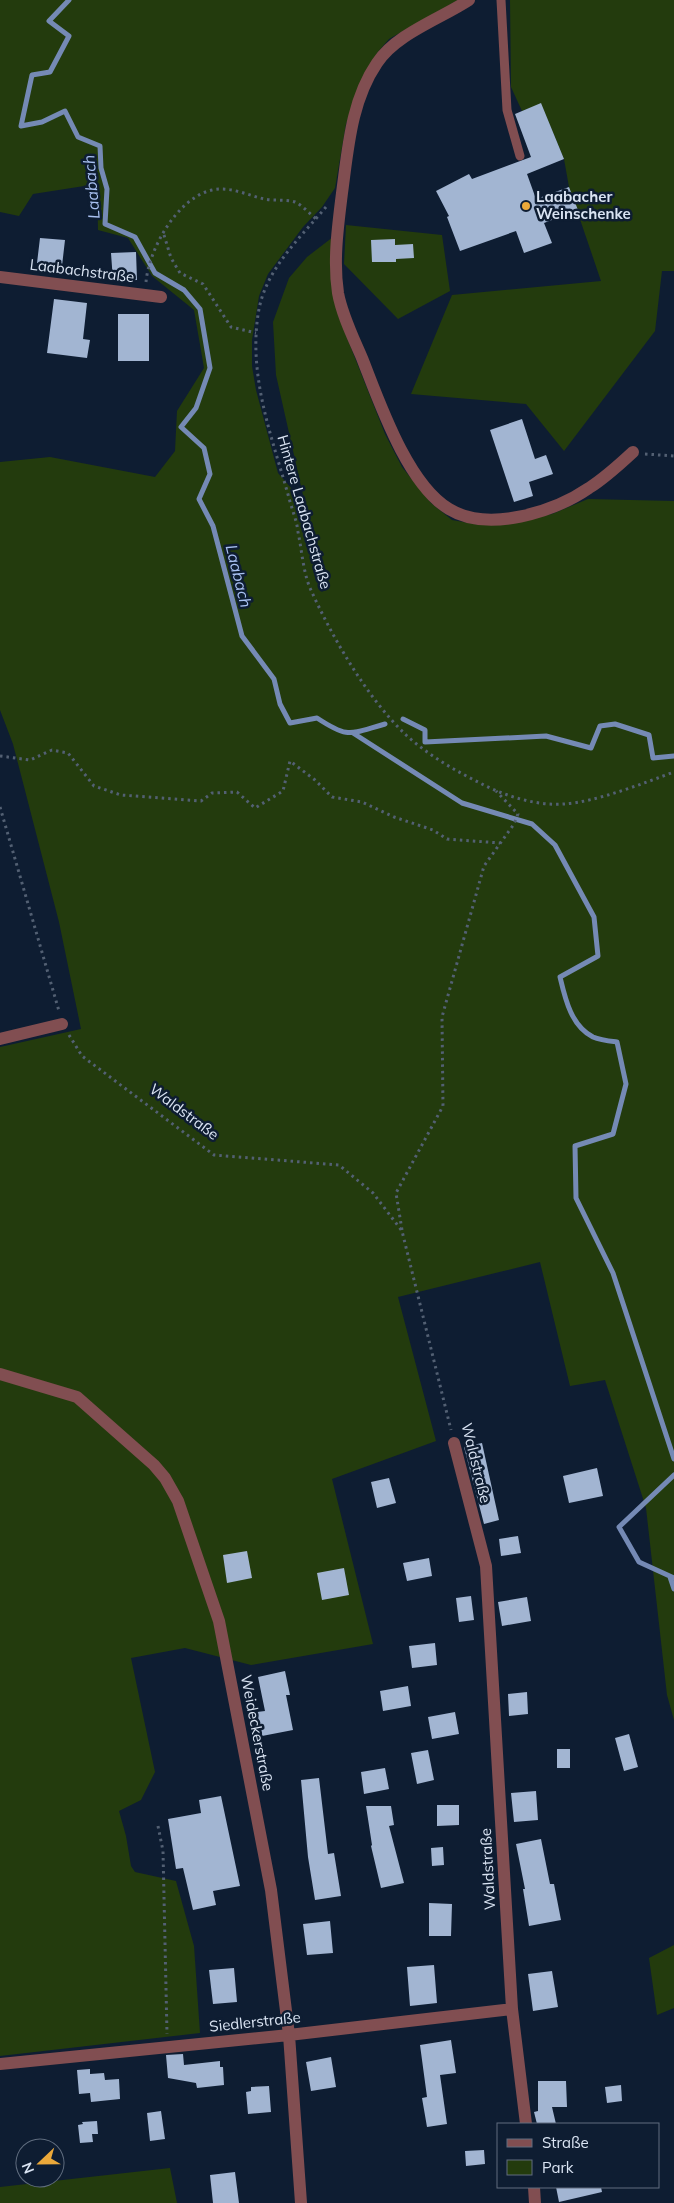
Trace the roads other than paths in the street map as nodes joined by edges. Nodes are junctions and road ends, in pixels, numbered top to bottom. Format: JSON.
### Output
{"nodes":[{"id":1,"x":469,"y":0,"type":"edge"},
{"id":2,"x":501,"y":0,"type":"edge"},
{"id":3,"x":520,"y":156,"type":"dead end"},
{"id":4,"x":0,"y":277,"type":"edge"},
{"id":5,"x":161,"y":297,"type":"dead end"},
{"id":6,"x":633,"y":452,"type":"road end"},
{"id":7,"x":62,"y":1024,"type":"road end"},
{"id":8,"x":0,"y":1039,"type":"edge"},
{"id":9,"x":0,"y":1374,"type":"edge"},
{"id":10,"x":454,"y":1443,"type":"road end"},
{"id":11,"x":512,"y":2009,"type":"junction"},
{"id":12,"x":289,"y":2035,"type":"junction"},
{"id":13,"x":0,"y":2064,"type":"edge"},
{"id":14,"x":526,"y":2123,"type":"edge"},
{"id":15,"x":534,"y":2188,"type":"edge"},
{"id":16,"x":301,"y":2203,"type":"edge"},
{"id":17,"x":535,"y":2203,"type":"edge"}],
"edges":[{"from":1,"to":6,"type":"street"},
{"from":2,"to":3,"type":"lane"},
{"from":4,"to":5,"type":"street","name":"Laabachstraße"},
{"from":7,"to":8,"type":"street"},
{"from":9,"to":12,"type":"street","name":"Weideckerstraße"},
{"from":10,"to":11,"type":"street","name":"Waldstraße"},
{"from":11,"to":12,"type":"street","name":"Siedlerstraße"},
{"from":11,"to":14,"type":"street","name":"Waldstraße"},
{"from":12,"to":13,"type":"street","name":"Siedlerstraße"},
{"from":12,"to":16,"type":"street","name":"Weideckerstraße"},
{"from":15,"to":17,"type":"street"}]}
